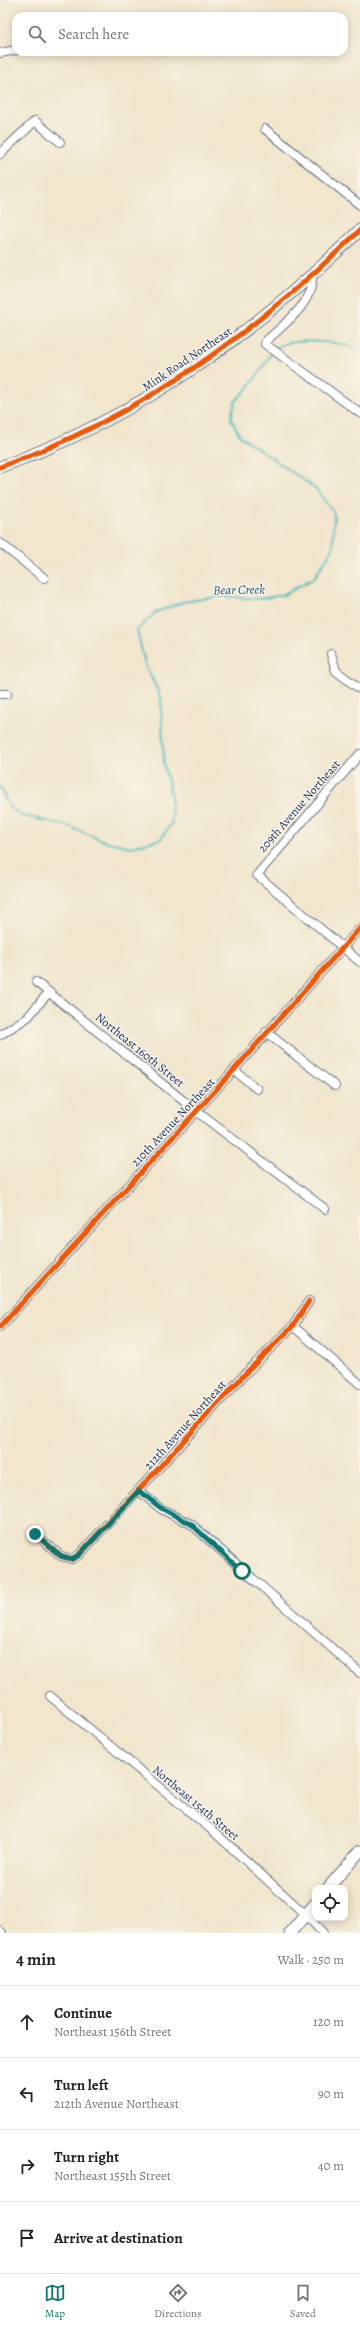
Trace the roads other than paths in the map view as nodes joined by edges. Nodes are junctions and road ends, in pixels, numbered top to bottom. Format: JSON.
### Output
{"nodes":[{"id":1,"x":12,"y":51,"type":"edge"},
{"id":2,"x":0,"y":53,"type":"edge"},
{"id":3,"x":265,"y":129,"type":"dead end"},
{"id":4,"x":60,"y":142,"type":"dead end"},
{"id":5,"x":0,"y":154,"type":"edge"},
{"id":6,"x":360,"y":206,"type":"edge"},
{"id":7,"x":360,"y":230,"type":"edge"},
{"id":8,"x":312,"y":277,"type":"junction"},
{"id":9,"x":360,"y":413,"type":"edge"},
{"id":10,"x":0,"y":467,"type":"edge"},
{"id":11,"x":0,"y":543,"type":"edge"},
{"id":12,"x":44,"y":578,"type":"dead end"},
{"id":13,"x":331,"y":654,"type":"dead end"},
{"id":14,"x":360,"y":689,"type":"edge"},
{"id":15,"x":360,"y":754,"type":"edge"},
{"id":16,"x":360,"y":928,"type":"edge"},
{"id":17,"x":343,"y":947,"type":"junction"},
{"id":18,"x":360,"y":962,"type":"edge"},
{"id":19,"x":36,"y":982,"type":"dead end"},
{"id":20,"x":49,"y":992,"type":"junction"},
{"id":21,"x":266,"y":1032,"type":"junction"},
{"id":22,"x":0,"y":1035,"type":"edge"},
{"id":23,"x":234,"y":1070,"type":"junction"},
{"id":24,"x":335,"y":1086,"type":"dead end"},
{"id":25,"x":257,"y":1088,"type":"dead end"},
{"id":26,"x":196,"y":1111,"type":"junction"},
{"id":27,"x":325,"y":1210,"type":"dead end"},
{"id":28,"x":309,"y":1301,"type":"dead end"},
{"id":29,"x":293,"y":1326,"type":"junction"},
{"id":30,"x":0,"y":1327,"type":"edge"},
{"id":31,"x":360,"y":1384,"type":"edge"},
{"id":32,"x":139,"y":1491,"type":"junction"},
{"id":33,"x":35,"y":1534,"type":"dead end"},
{"id":34,"x":360,"y":1673,"type":"edge"},
{"id":35,"x":50,"y":1696,"type":"dead end"},
{"id":36,"x":360,"y":1851,"type":"edge"},
{"id":37,"x":331,"y":1885,"type":"edge"},
{"id":38,"x":312,"y":1908,"type":"edge"},
{"id":39,"x":306,"y":1915,"type":"junction"},
{"id":40,"x":290,"y":1933,"type":"edge"},
{"id":41,"x":323,"y":1933,"type":"edge"}],
"edges":[{"from":1,"to":2,"type":"street"},
{"from":3,"to":6,"type":"street"},
{"from":4,"to":5,"type":"street"},
{"from":7,"to":8,"type":"street","name":"Mink Road Northeast"},
{"from":8,"to":9,"type":"street"},
{"from":8,"to":10,"type":"street","name":"Mink Road Northeast"},
{"from":11,"to":12,"type":"street"},
{"from":13,"to":14,"type":"street"},
{"from":15,"to":17,"type":"street","name":"209th Avenue Northeast"},
{"from":16,"to":17,"type":"street","name":"210th Avenue Northeast"},
{"from":17,"to":18,"type":"street"},
{"from":17,"to":21,"type":"street","name":"210th Avenue Northeast"},
{"from":19,"to":20,"type":"street","name":"Northeast 160th Street"},
{"from":20,"to":22,"type":"street"},
{"from":20,"to":26,"type":"street","name":"Northeast 160th Street"},
{"from":21,"to":23,"type":"street","name":"210th Avenue Northeast"},
{"from":21,"to":24,"type":"street"},
{"from":23,"to":25,"type":"street"},
{"from":23,"to":26,"type":"street","name":"210th Avenue Northeast"},
{"from":26,"to":27,"type":"street","name":"Northeast 160th Street"},
{"from":26,"to":30,"type":"street","name":"210th Avenue Northeast"},
{"from":28,"to":29,"type":"street","name":"212th Avenue Northeast"},
{"from":29,"to":31,"type":"street"},
{"from":29,"to":32,"type":"street","name":"212th Avenue Northeast"},
{"from":32,"to":33,"type":"street","name":"212th Avenue Northeast"},
{"from":32,"to":34,"type":"street"},
{"from":35,"to":39,"type":"street","name":"Northeast 154th Street"},
{"from":36,"to":37,"type":"street"},
{"from":38,"to":39,"type":"street"},
{"from":39,"to":40,"type":"street"},
{"from":39,"to":41,"type":"street","name":"Northeast 154th Street"}]}
